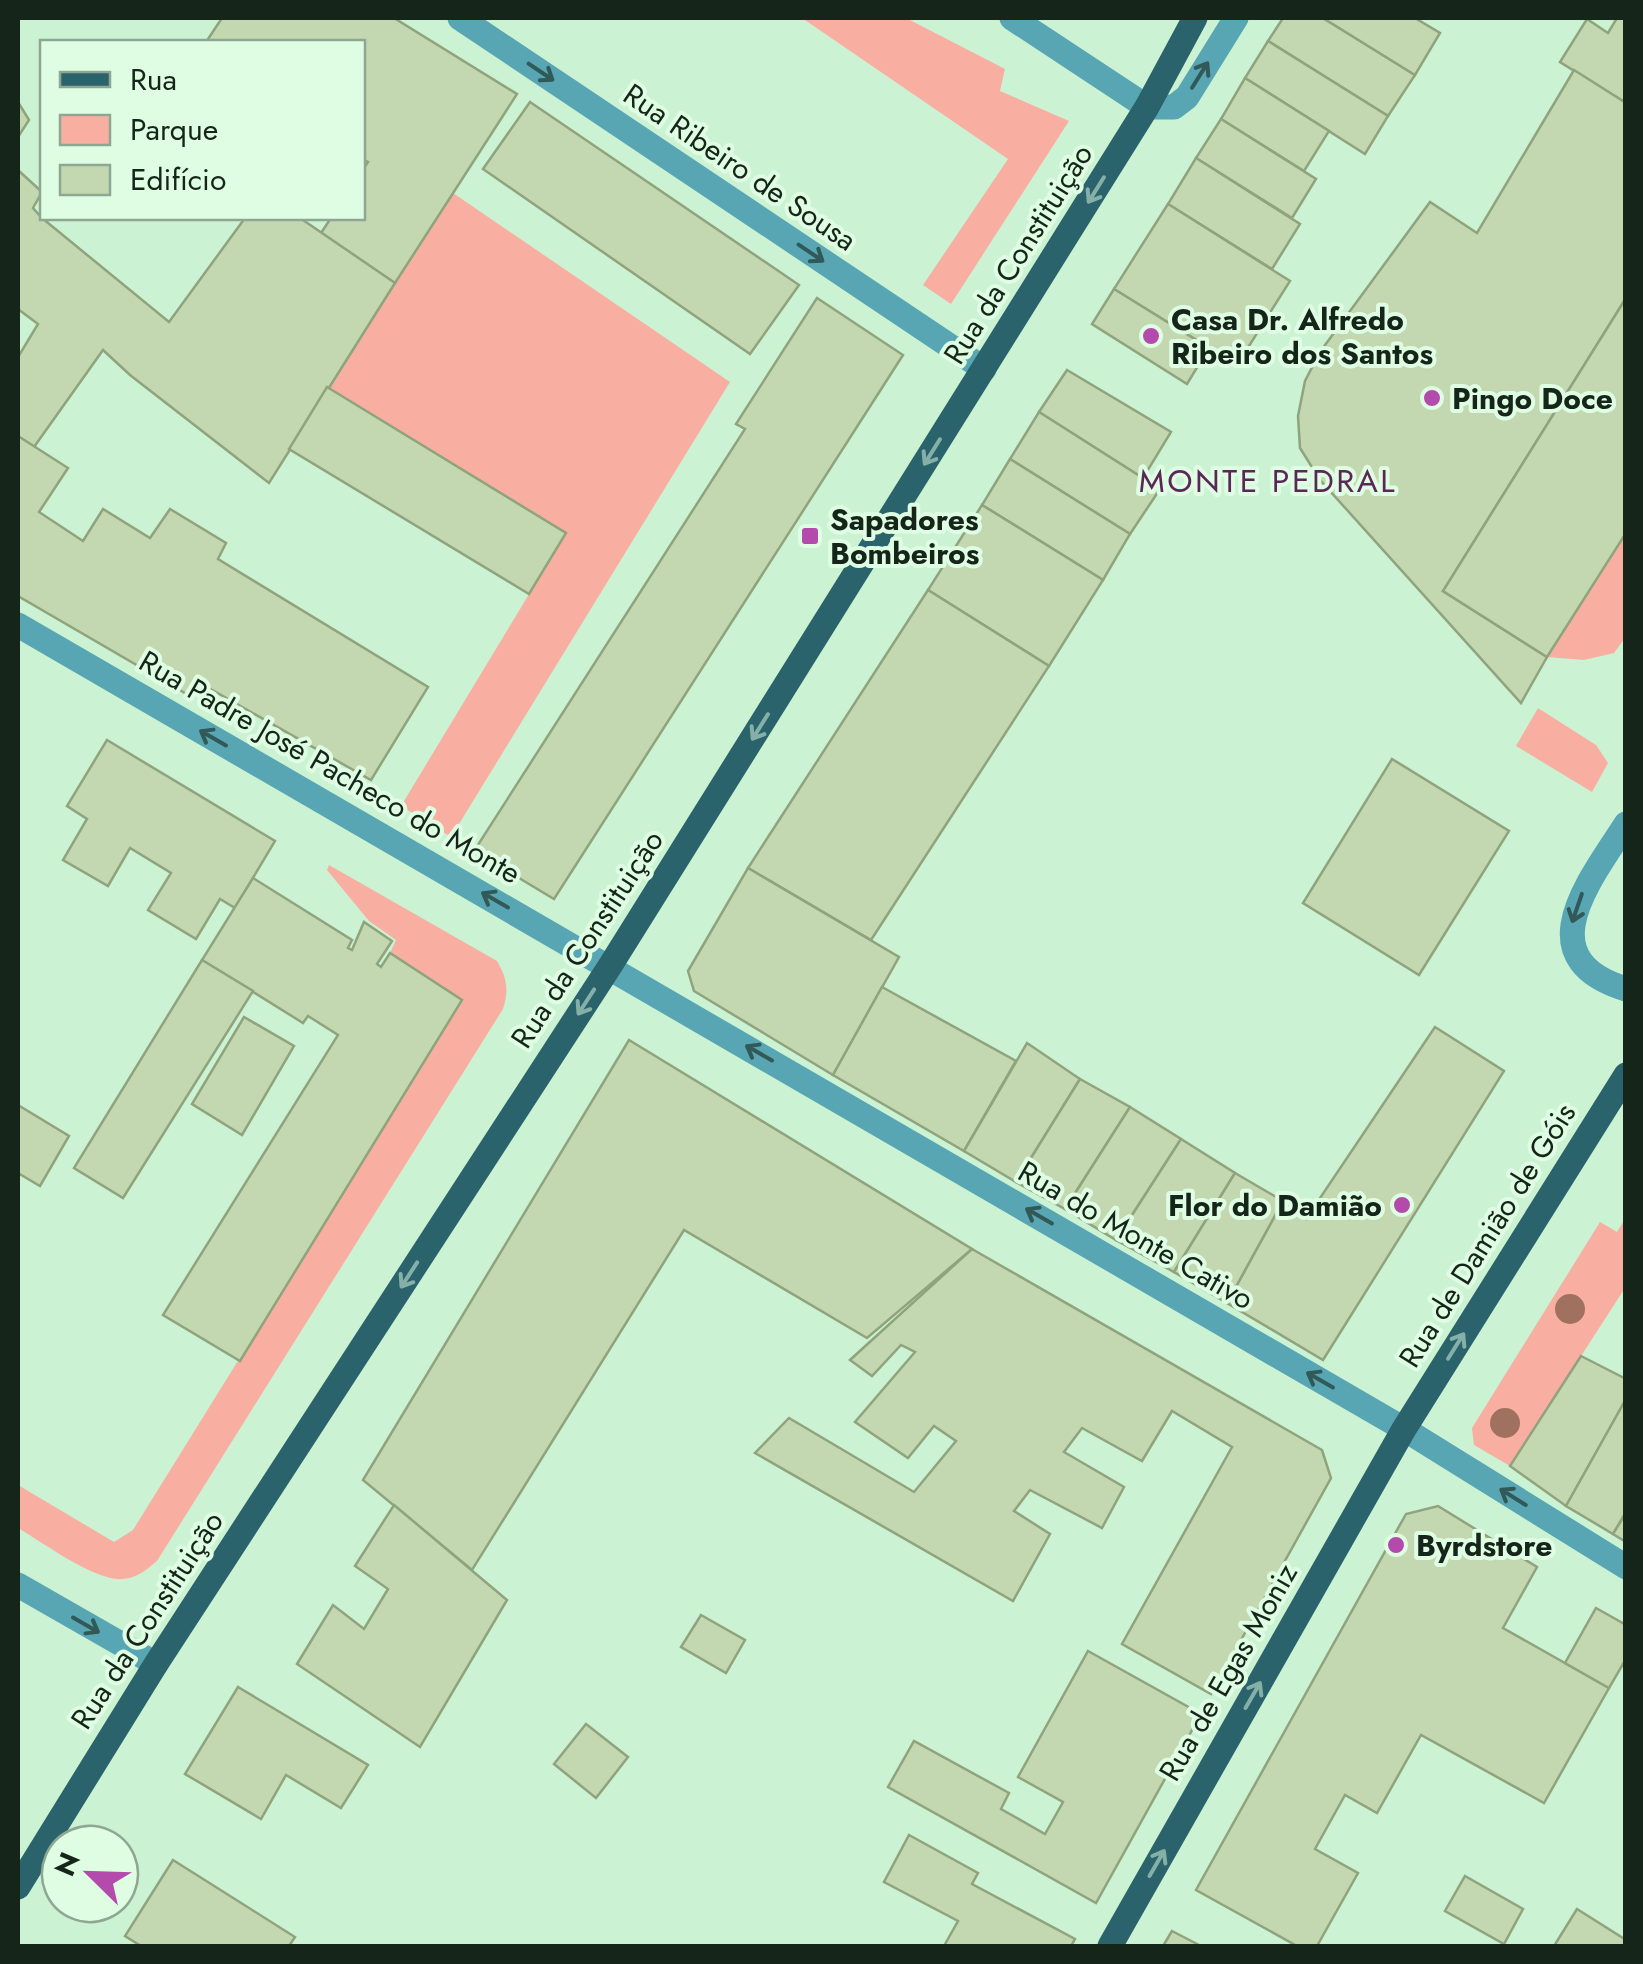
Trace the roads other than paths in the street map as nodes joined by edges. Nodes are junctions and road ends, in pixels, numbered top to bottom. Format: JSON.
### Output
{"nodes":[{"id":1,"x":460,"y":18,"type":"edge"},
{"id":2,"x":1012,"y":18,"type":"edge"},
{"id":3,"x":1195,"y":18,"type":"edge"},
{"id":4,"x":1236,"y":18,"type":"edge"},
{"id":5,"x":1148,"y":107,"type":"junction"},
{"id":6,"x":984,"y":369,"type":"junction"},
{"id":7,"x":18,"y":625,"type":"edge"},
{"id":8,"x":1626,"y":824,"type":"edge"},
{"id":9,"x":610,"y":966,"type":"junction"},
{"id":10,"x":1626,"y":989,"type":"edge"},
{"id":11,"x":1626,"y":1075,"type":"edge"},
{"id":12,"x":1404,"y":1429,"type":"junction"},
{"id":13,"x":1626,"y":1567,"type":"edge"},
{"id":14,"x":18,"y":1584,"type":"edge"},
{"id":15,"x":156,"y":1664,"type":"junction"},
{"id":16,"x":18,"y":1886,"type":"edge"},
{"id":17,"x":1110,"y":1946,"type":"edge"}],
"edges":[{"from":1,"to":6,"type":"street","name":"Rua Ribeiro de Sousa","one_way":true},
{"from":2,"to":5,"type":"street"},
{"from":3,"to":5,"type":"main road","name":"Rua da Constituição"},
{"from":5,"to":4,"type":"street","one_way":true},
{"from":5,"to":6,"type":"main road","name":"Rua da Constituição","one_way":true},
{"from":6,"to":9,"type":"main road","name":"Rua da Constituição","one_way":true},
{"from":9,"to":7,"type":"street","name":"Rua Padre José Pacheco do Monte","one_way":true},
{"from":8,"to":10,"type":"street","one_way":true},
{"from":12,"to":9,"type":"street","name":"Rua do Monte Cativo","one_way":true},
{"from":9,"to":15,"type":"main road","name":"Rua da Constituição","one_way":true},
{"from":12,"to":11,"type":"main road","name":"Rua de Damião de Góis","one_way":true},
{"from":13,"to":12,"type":"street","name":"Rua do Monte Cativo","one_way":true},
{"from":17,"to":12,"type":"main road","name":"Rua de Egas Moniz","one_way":true},
{"from":14,"to":15,"type":"street","one_way":true},
{"from":15,"to":16,"type":"main road","name":"Rua da Constituição"}]}
